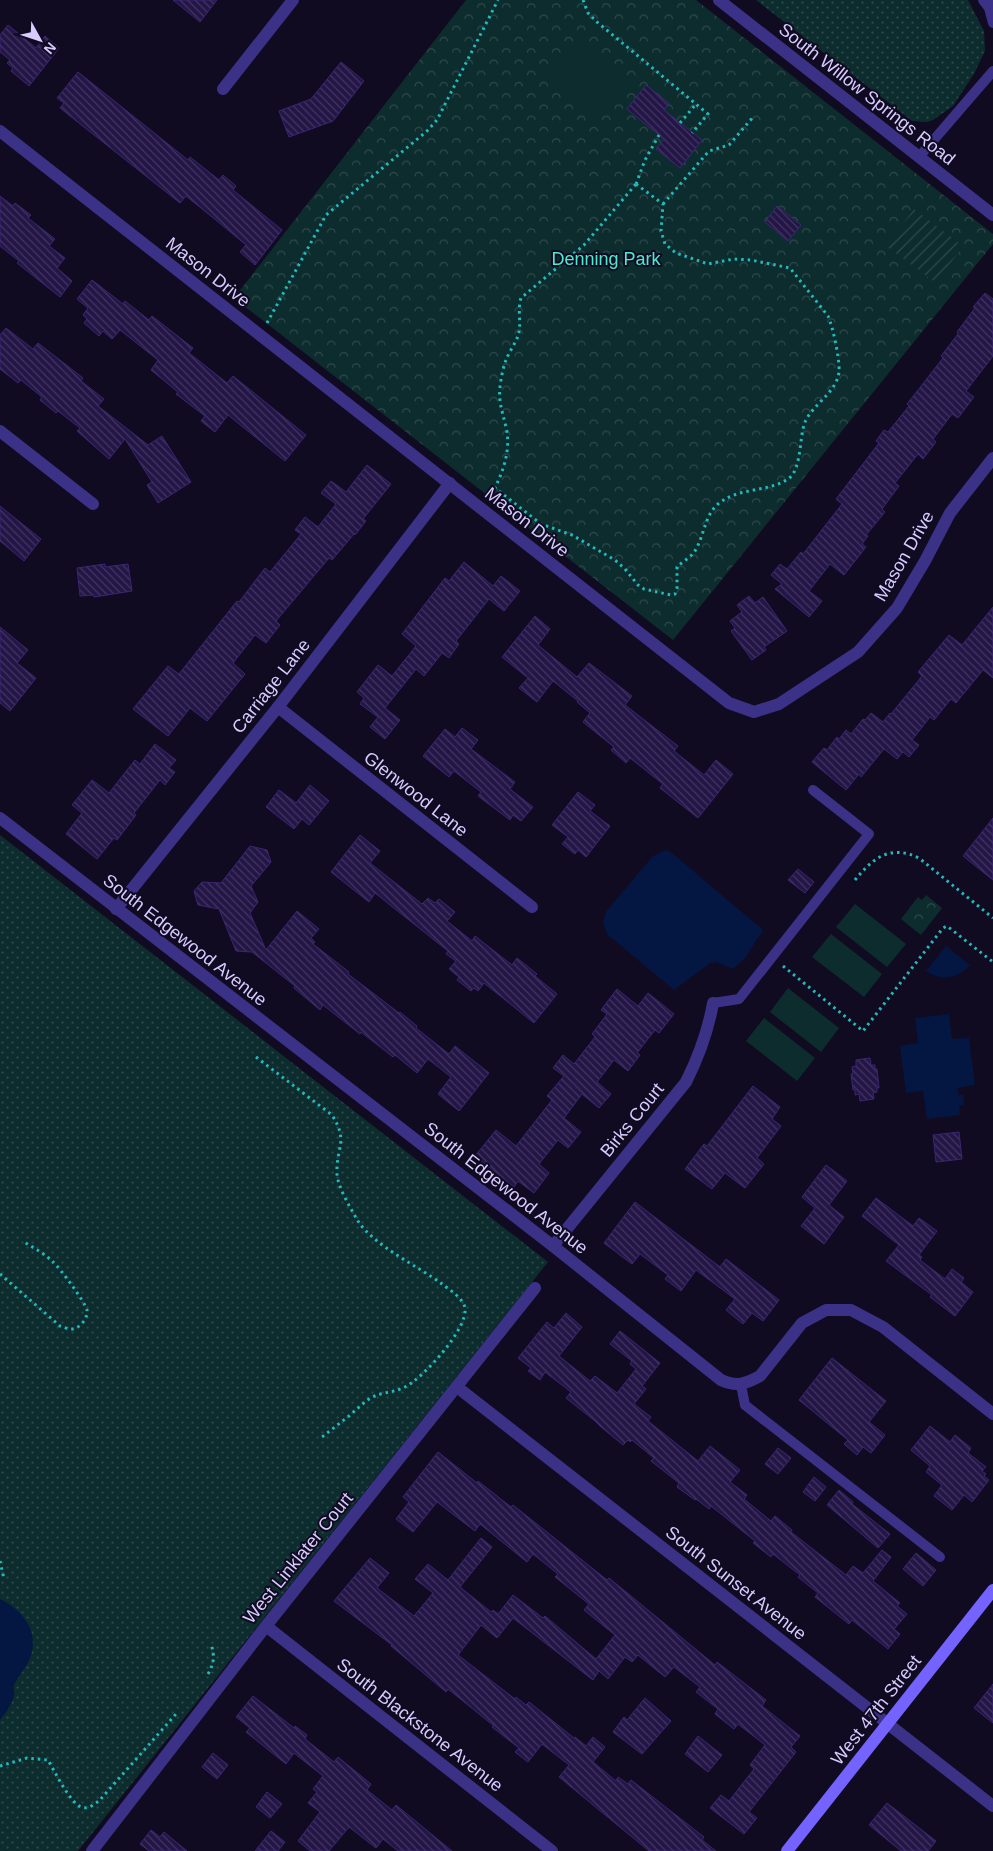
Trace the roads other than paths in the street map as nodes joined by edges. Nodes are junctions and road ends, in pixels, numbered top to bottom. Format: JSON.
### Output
{"nodes":[{"id":1,"x":293,"y":0,"type":"edge"},
{"id":2,"x":719,"y":0,"type":"edge"},
{"id":3,"x":983,"y":0,"type":"edge"},
{"id":4,"x":993,"y":23,"type":"edge"},
{"id":5,"x":992,"y":70,"type":"edge"},
{"id":6,"x":223,"y":89,"type":"dead end"},
{"id":7,"x":0,"y":131,"type":"edge"},
{"id":8,"x":919,"y":158,"type":"junction"},
{"id":9,"x":993,"y":215,"type":"edge"},
{"id":10,"x":0,"y":431,"type":"edge"},
{"id":11,"x":993,"y":458,"type":"edge"},
{"id":12,"x":450,"y":483,"type":"junction"},
{"id":13,"x":93,"y":504,"type":"dead end"},
{"id":14,"x":278,"y":707,"type":"junction"},
{"id":15,"x":813,"y":790,"type":"dead end"},
{"id":16,"x":0,"y":818,"type":"edge"},
{"id":17,"x":532,"y":907,"type":"dead end"},
{"id":18,"x":116,"y":909,"type":"junction"},
{"id":19,"x":713,"y":1004,"type":"joint"},
{"id":20,"x":554,"y":1246,"type":"junction"},
{"id":21,"x":534,"y":1288,"type":"dead end"},
{"id":22,"x":741,"y":1385,"type":"junction"},
{"id":23,"x":457,"y":1387,"type":"junction"},
{"id":24,"x":993,"y":1414,"type":"edge"},
{"id":25,"x":940,"y":1557,"type":"dead end"},
{"id":26,"x":993,"y":1590,"type":"edge"},
{"id":27,"x":266,"y":1626,"type":"junction"},
{"id":28,"x":887,"y":1724,"type":"junction"},
{"id":29,"x":993,"y":1806,"type":"edge"},
{"id":30,"x":92,"y":1851,"type":"edge"},
{"id":31,"x":552,"y":1851,"type":"edge"},
{"id":32,"x":787,"y":1851,"type":"edge"}],
"edges":[{"from":1,"to":6,"type":"street"},
{"from":2,"to":8,"type":"street","name":"South Willow Springs Road"},
{"from":3,"to":4,"type":"lane"},
{"from":5,"to":8,"type":"lane"},
{"from":7,"to":12,"type":"street","name":"Mason Drive"},
{"from":8,"to":9,"type":"street","name":"South Willow Springs Road"},
{"from":10,"to":13,"type":"street"},
{"from":11,"to":12,"type":"street","name":"Mason Drive"},
{"from":12,"to":14,"type":"street","name":"Carriage Lane"},
{"from":14,"to":17,"type":"street","name":"Glenwood Lane"},
{"from":14,"to":18,"type":"street","name":"Carriage Lane"},
{"from":15,"to":19,"type":"lane"},
{"from":16,"to":18,"type":"street","name":"South Edgewood Avenue"},
{"from":18,"to":20,"type":"street","name":"South Edgewood Avenue"},
{"from":19,"to":20,"type":"street","name":"Birks Court"},
{"from":20,"to":22,"type":"street","name":"South Edgewood Avenue"},
{"from":21,"to":23,"type":"street","name":"West Linklater Court"},
{"from":22,"to":24,"type":"street"},
{"from":22,"to":25,"type":"lane"},
{"from":23,"to":27,"type":"street","name":"West Linklater Court"},
{"from":23,"to":28,"type":"street","name":"South Sunset Avenue"},
{"from":26,"to":28,"type":"main road","name":"West 47th Street"},
{"from":27,"to":30,"type":"street","name":"West Linklater Court"},
{"from":27,"to":31,"type":"street","name":"South Blackstone Avenue"},
{"from":28,"to":29,"type":"street","name":"South Sunset Avenue"},
{"from":28,"to":32,"type":"main road","name":"West 47th Street"}]}
